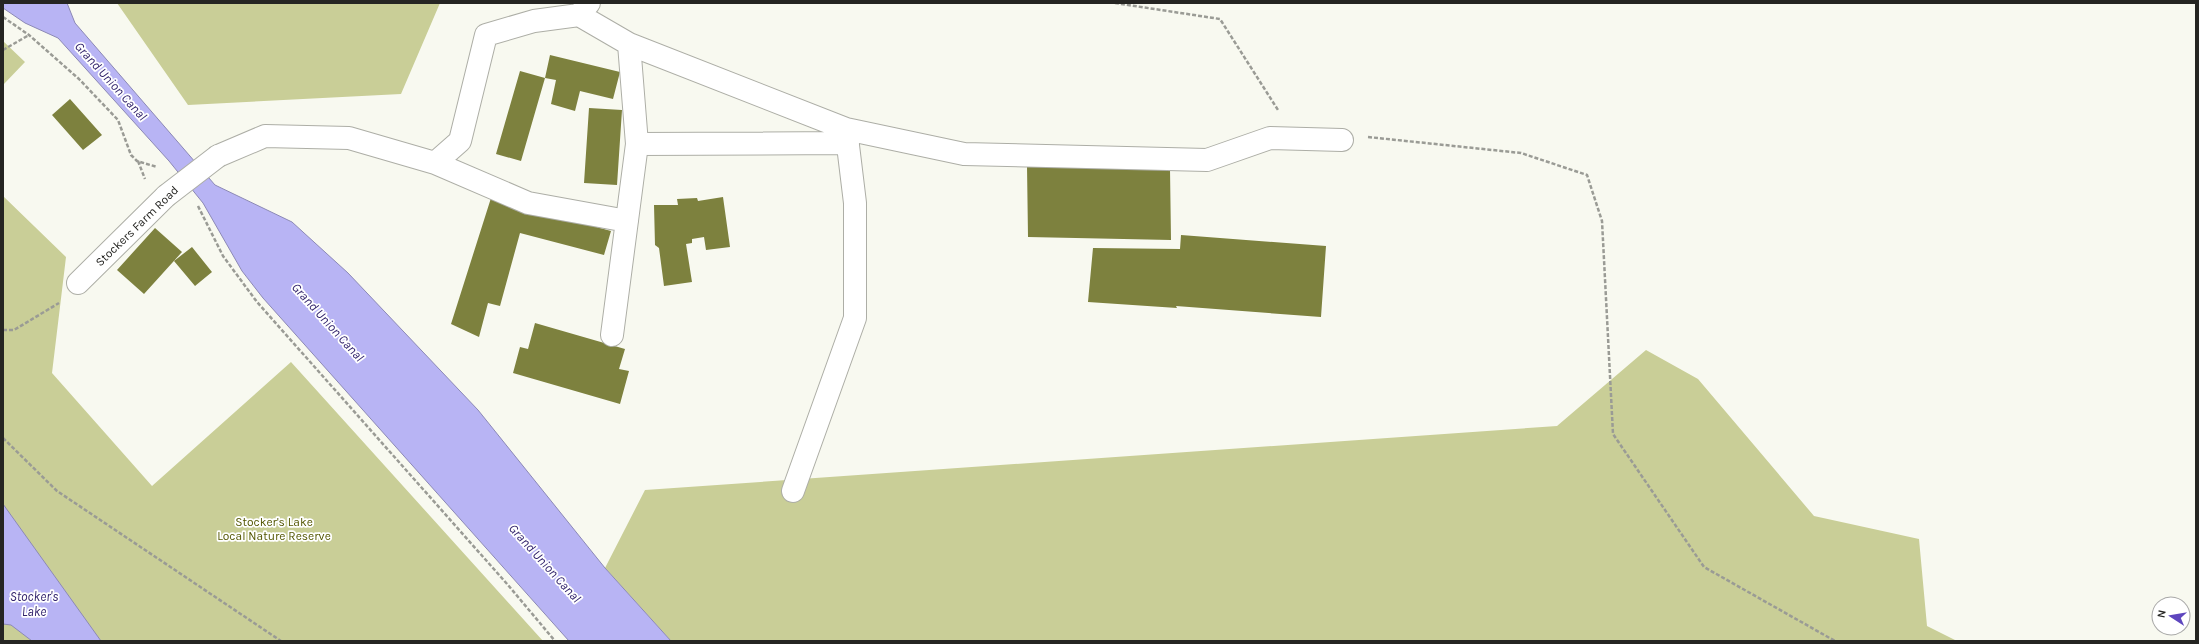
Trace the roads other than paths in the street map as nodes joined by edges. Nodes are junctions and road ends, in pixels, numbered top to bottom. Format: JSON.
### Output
{"nodes":[{"id":1,"x":584,"y":9,"type":"edge"},
{"id":2,"x":629,"y":44,"type":"junction"},
{"id":3,"x":847,"y":136,"type":"junction"},
{"id":4,"x":1342,"y":140,"type":"dead end"},
{"id":5,"x":637,"y":144,"type":"junction"},
{"id":6,"x":435,"y":163,"type":"junction"},
{"id":7,"x":627,"y":221,"type":"junction"},
{"id":8,"x":78,"y":283,"type":"road end"},
{"id":9,"x":612,"y":335,"type":"dead end"},
{"id":10,"x":793,"y":491,"type":"dead end"}],
"edges":[{"from":1,"to":2,"type":"street"},
{"from":1,"to":6,"type":"street"},
{"from":2,"to":3,"type":"street"},
{"from":2,"to":5,"type":"street"},
{"from":3,"to":4,"type":"street"},
{"from":3,"to":5,"type":"street"},
{"from":3,"to":10,"type":"street"},
{"from":5,"to":7,"type":"street"},
{"from":6,"to":7,"type":"street","name":"Stockers Farm Road"},
{"from":6,"to":8,"type":"street","name":"Stockers Farm Road","bridge":true},
{"from":7,"to":9,"type":"street"}]}
